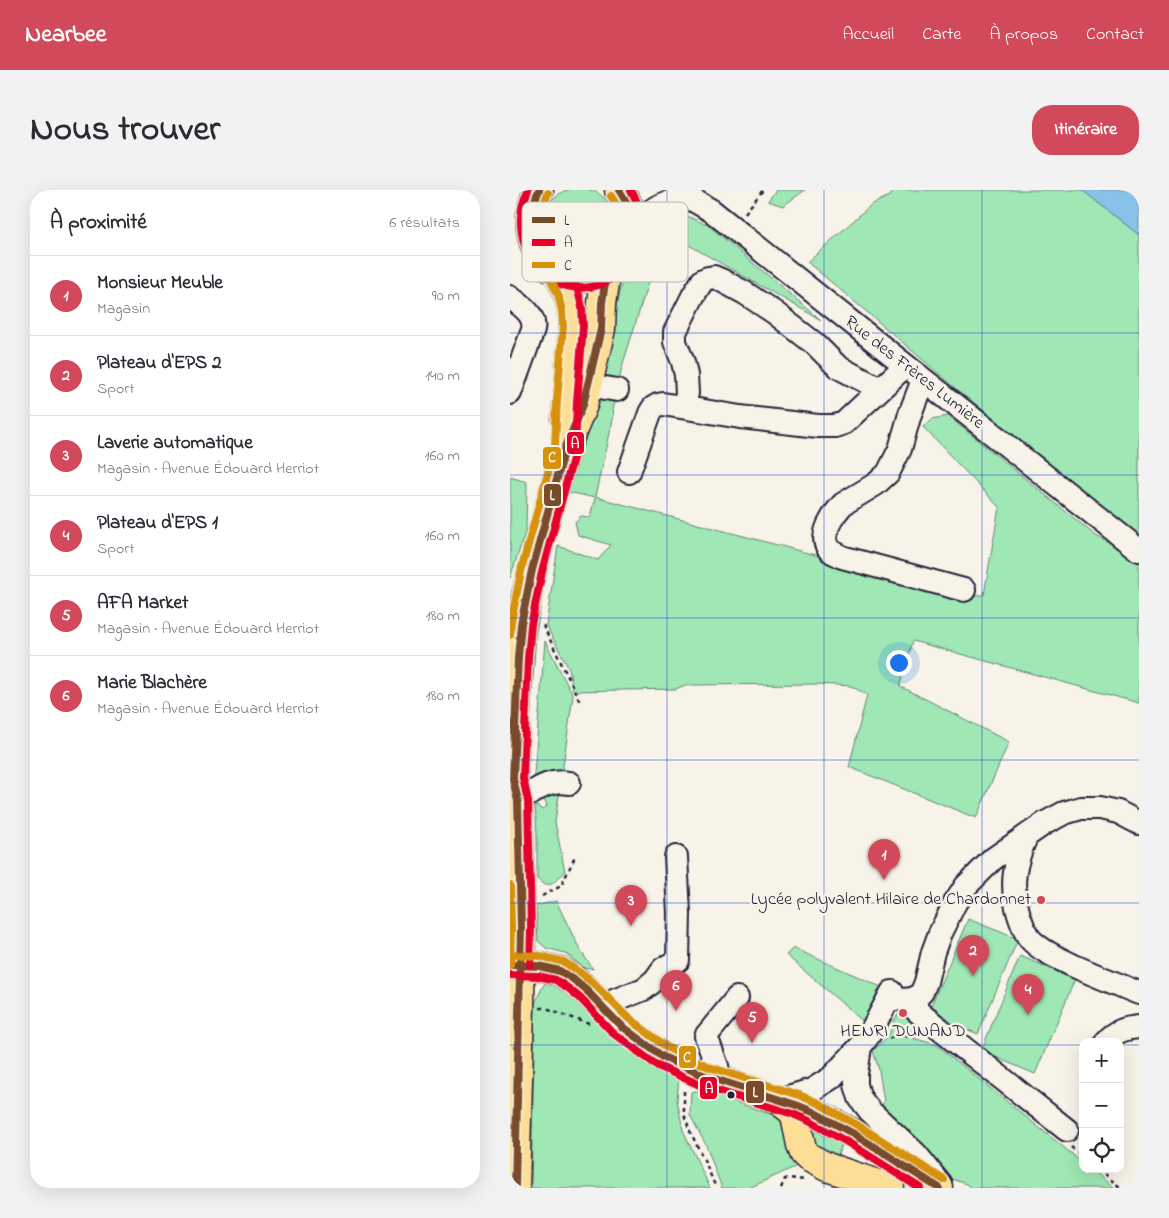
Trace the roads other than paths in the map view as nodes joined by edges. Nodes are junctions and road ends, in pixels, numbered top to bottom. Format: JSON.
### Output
{"nodes":[{"id":1,"x":511,"y":190,"type":"edge"},
{"id":2,"x":539,"y":190,"type":"edge"},
{"id":3,"x":682,"y":192,"type":"edge"},
{"id":4,"x":531,"y":202,"type":"edge"},
{"id":5,"x":668,"y":202,"type":"edge"},
{"id":6,"x":522,"y":208,"type":"edge"},
{"id":7,"x":563,"y":282,"type":"edge"},
{"id":8,"x":605,"y":282,"type":"edge"},
{"id":9,"x":510,"y":297,"type":"edge"},
{"id":10,"x":905,"y":366,"type":"junction"},
{"id":11,"x":923,"y":380,"type":"junction"},
{"id":12,"x":588,"y":385,"type":"junction"},
{"id":13,"x":880,"y":389,"type":"junction"},
{"id":14,"x":617,"y":390,"type":"dead end"},
{"id":15,"x":510,"y":393,"type":"edge"},
{"id":16,"x":684,"y":407,"type":"junction"},
{"id":17,"x":565,"y":449,"type":"junction"},
{"id":18,"x":629,"y":472,"type":"dead end"},
{"id":19,"x":1139,"y":550,"type":"edge"},
{"id":20,"x":964,"y":590,"type":"dead end"},
{"id":21,"x":531,"y":627,"type":"junction"},
{"id":22,"x":510,"y":652,"type":"edge"},
{"id":23,"x":569,"y":783,"type":"dead end"},
{"id":24,"x":514,"y":790,"type":"edge"},
{"id":25,"x":1139,"y":823,"type":"edge"},
{"id":26,"x":1026,"y":837,"type":"junction"},
{"id":27,"x":676,"y":857,"type":"dead end"},
{"id":28,"x":515,"y":965,"type":"edge"},
{"id":29,"x":1139,"y":993,"type":"edge"},
{"id":30,"x":736,"y":998,"type":"dead end"},
{"id":31,"x":916,"y":998,"type":"junction"},
{"id":32,"x":603,"y":1007,"type":"junction"},
{"id":33,"x":1139,"y":1027,"type":"edge"},
{"id":34,"x":1109,"y":1038,"type":"edge"},
{"id":35,"x":860,"y":1048,"type":"junction"},
{"id":36,"x":720,"y":1082,"type":"junction"},
{"id":37,"x":778,"y":1100,"type":"junction"},
{"id":38,"x":1067,"y":1130,"type":"dead end"},
{"id":39,"x":881,"y":1137,"type":"junction"},
{"id":40,"x":808,"y":1157,"type":"junction"},
{"id":41,"x":515,"y":1188,"type":"edge"},
{"id":42,"x":890,"y":1188,"type":"edge"},
{"id":43,"x":939,"y":1188,"type":"edge"},
{"id":44,"x":943,"y":1188,"type":"edge"}],
"edges":[{"from":1,"to":6,"type":"main road"},
{"from":2,"to":4,"type":"main road"},
{"from":3,"to":5,"type":"street","name":"Rue des Frères Lumière"},
{"from":3,"to":10,"type":"street","name":"Rue des Frères Lumière"},
{"from":7,"to":17,"type":"main road"},
{"from":8,"to":12,"type":"main road"},
{"from":9,"to":15,"type":"street"},
{"from":10,"to":11,"type":"street","name":"Rue des Frères Lumière"},
{"from":10,"to":13,"type":"street"},
{"from":11,"to":19,"type":"street","name":"Rue des Frères Lumière"},
{"from":11,"to":20,"type":"street"},
{"from":12,"to":14,"type":"street"},
{"from":12,"to":17,"type":"main road"},
{"from":13,"to":16,"type":"street"},
{"from":13,"to":16,"type":"street"},
{"from":16,"to":18,"type":"street"},
{"from":17,"to":21,"type":"main road"},
{"from":21,"to":22,"type":"street"},
{"from":21,"to":24,"type":"main road"},
{"from":23,"to":24,"type":"street"},
{"from":24,"to":28,"type":"main road"},
{"from":25,"to":26,"type":"street"},
{"from":26,"to":29,"type":"street"},
{"from":26,"to":31,"type":"street"},
{"from":27,"to":32,"type":"street"},
{"from":28,"to":32,"type":"main road"},
{"from":28,"to":41,"type":"main road"},
{"from":30,"to":36,"type":"street"},
{"from":31,"to":35,"type":"street"},
{"from":31,"to":38,"type":"street"},
{"from":32,"to":36,"type":"main road"},
{"from":33,"to":34,"type":"street"},
{"from":35,"to":37,"type":"street"},
{"from":35,"to":39,"type":"street"},
{"from":36,"to":37,"type":"main road"},
{"from":37,"to":39,"type":"main road"},
{"from":37,"to":40,"type":"main road"},
{"from":39,"to":40,"type":"main road"},
{"from":39,"to":43,"type":"main road"},
{"from":39,"to":44,"type":"street"},
{"from":40,"to":42,"type":"main road"}]}
